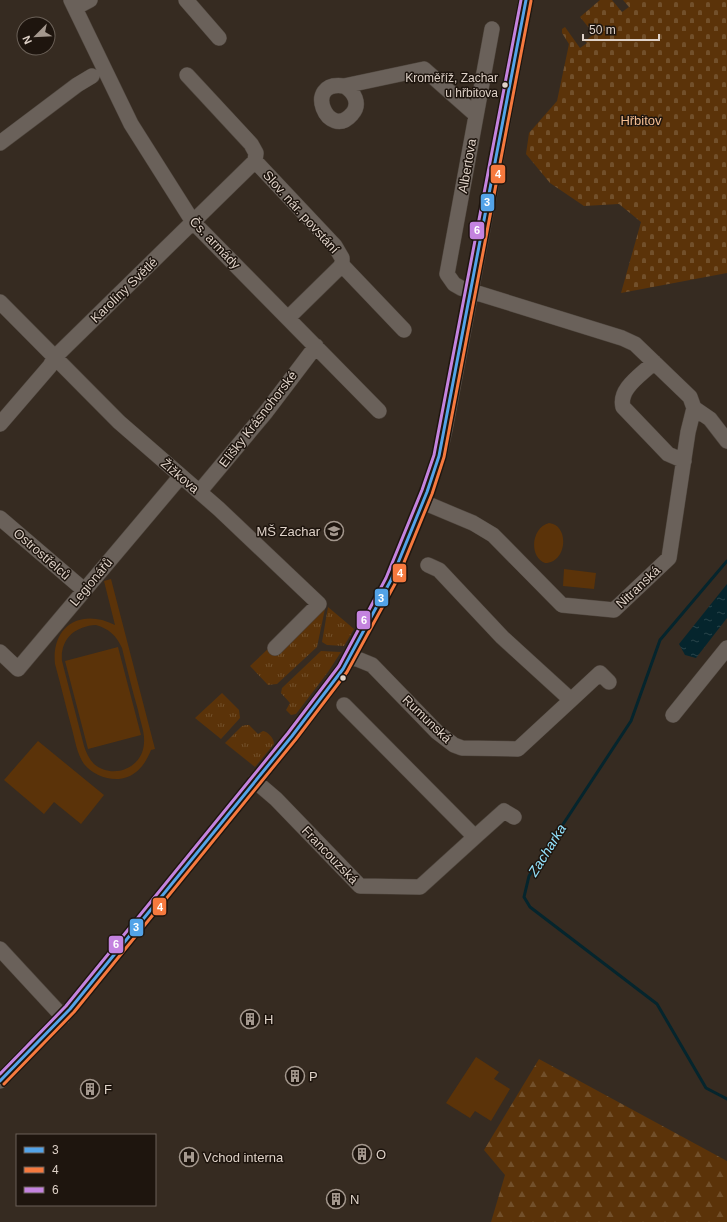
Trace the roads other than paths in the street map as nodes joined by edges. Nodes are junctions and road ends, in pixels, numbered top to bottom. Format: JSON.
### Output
{"nodes":[{"id":1,"x":90,"y":0,"type":"edge"},
{"id":2,"x":186,"y":0,"type":"edge"},
{"id":3,"x":526,"y":0,"type":"edge"},
{"id":4,"x":73,"y":4,"type":"edge"},
{"id":5,"x":492,"y":29,"type":"dead end"},
{"id":6,"x":220,"y":38,"type":"dead end"},
{"id":7,"x":187,"y":75,"type":"dead end"},
{"id":8,"x":92,"y":76,"type":"dead end"},
{"id":9,"x":344,"y":86,"type":"dead end"},
{"id":10,"x":476,"y":115,"type":"junction"},
{"id":11,"x":0,"y":143,"type":"edge"},
{"id":12,"x":255,"y":161,"type":"junction"},
{"id":13,"x":193,"y":222,"type":"junction"},
{"id":14,"x":342,"y":265,"type":"junction"},
{"id":15,"x":471,"y":291,"type":"junction"},
{"id":16,"x":0,"y":302,"type":"edge"},
{"id":17,"x":288,"y":318,"type":"junction"},
{"id":18,"x":404,"y":330,"type":"dead end"},
{"id":19,"x":316,"y":346,"type":"junction"},
{"id":20,"x":54,"y":358,"type":"junction"},
{"id":21,"x":654,"y":362,"type":"junction"},
{"id":22,"x":694,"y":408,"type":"junction"},
{"id":23,"x":380,"y":411,"type":"dead end"},
{"id":24,"x":0,"y":424,"type":"edge"},
{"id":25,"x":727,"y":441,"type":"edge"},
{"id":26,"x":684,"y":461,"type":"junction"},
{"id":27,"x":180,"y":477,"type":"junction"},
{"id":28,"x":200,"y":491,"type":"junction"},
{"id":29,"x":423,"y":502,"type":"junction"},
{"id":30,"x":0,"y":518,"type":"edge"},
{"id":31,"x":428,"y":565,"type":"dead end"},
{"id":32,"x":84,"y":590,"type":"junction"},
{"id":33,"x":275,"y":648,"type":"dead end"},
{"id":34,"x":727,"y":648,"type":"edge"},
{"id":35,"x":0,"y":652,"type":"edge"},
{"id":36,"x":350,"y":656,"type":"junction"},
{"id":37,"x":609,"y":682,"type":"dead end"},
{"id":38,"x":570,"y":700,"type":"junction"},
{"id":39,"x":344,"y":705,"type":"dead end"},
{"id":40,"x":673,"y":715,"type":"dead end"},
{"id":41,"x":255,"y":781,"type":"junction"},
{"id":42,"x":514,"y":817,"type":"dead end"},
{"id":43,"x":475,"y":837,"type":"junction"},
{"id":44,"x":0,"y":949,"type":"edge"},
{"id":45,"x":63,"y":1017,"type":"junction"},
{"id":46,"x":0,"y":1081,"type":"edge"}],
"edges":[{"from":1,"to":4,"type":"street"},
{"from":2,"to":6,"type":"street"},
{"from":3,"to":15,"type":"street","name":"Albertova"},
{"from":4,"to":13,"type":"street","name":"Čs. armády"},
{"from":5,"to":10,"type":"street","name":"Albertova"},
{"from":7,"to":12,"type":"street","name":"Slov. nár. povstání"},
{"from":8,"to":11,"type":"street"},
{"from":9,"to":10,"type":"street"},
{"from":10,"to":15,"type":"street","name":"Albertova"},
{"from":12,"to":13,"type":"street","name":"Slov. nár. povstání"},
{"from":12,"to":14,"type":"street","name":"Slov. nár. povstání"},
{"from":13,"to":17,"type":"street","name":"Čs. armády"},
{"from":13,"to":20,"type":"street","name":"Karolíny Světlé"},
{"from":14,"to":17,"type":"street","name":"Slov. nár. povstání"},
{"from":14,"to":18,"type":"street","name":"Slov. nár. povstání"},
{"from":15,"to":21,"type":"street"},
{"from":15,"to":29,"type":"street","name":"Albertova"},
{"from":16,"to":20,"type":"street","name":"Žižkova"},
{"from":17,"to":19,"type":"street","name":"Čs. armády"},
{"from":19,"to":23,"type":"street","name":"Čs. armády"},
{"from":19,"to":28,"type":"street","name":"Elišky Krásnohorské"},
{"from":20,"to":24,"type":"street","name":"Karolíny Světlé"},
{"from":20,"to":27,"type":"street","name":"Žižkova"},
{"from":21,"to":22,"type":"street"},
{"from":21,"to":26,"type":"street"},
{"from":22,"to":25,"type":"street"},
{"from":22,"to":26,"type":"street","name":"Nitranská"},
{"from":26,"to":29,"type":"street","name":"Nitranská"},
{"from":27,"to":28,"type":"street","name":"Žižkova"},
{"from":27,"to":32,"type":"street","name":"Legionářů"},
{"from":28,"to":33,"type":"street","name":"Žižkova"},
{"from":29,"to":36,"type":"street","name":"Albertova"},
{"from":30,"to":32,"type":"street","name":"Ostrostřelců"},
{"from":31,"to":38,"type":"street"},
{"from":32,"to":35,"type":"street","name":"Legionářů"},
{"from":34,"to":40,"type":"street"},
{"from":36,"to":38,"type":"street","name":"Rumunská"},
{"from":36,"to":41,"type":"street","name":"Albertova"},
{"from":37,"to":38,"type":"street","name":"Rumunská"},
{"from":39,"to":43,"type":"street"},
{"from":41,"to":43,"type":"street","name":"Francouzská"},
{"from":41,"to":45,"type":"street","name":"Albertova"},
{"from":42,"to":43,"type":"street","name":"Francouzská"},
{"from":44,"to":45,"type":"street"},
{"from":45,"to":46,"type":"street","name":"Albertova"}]}
